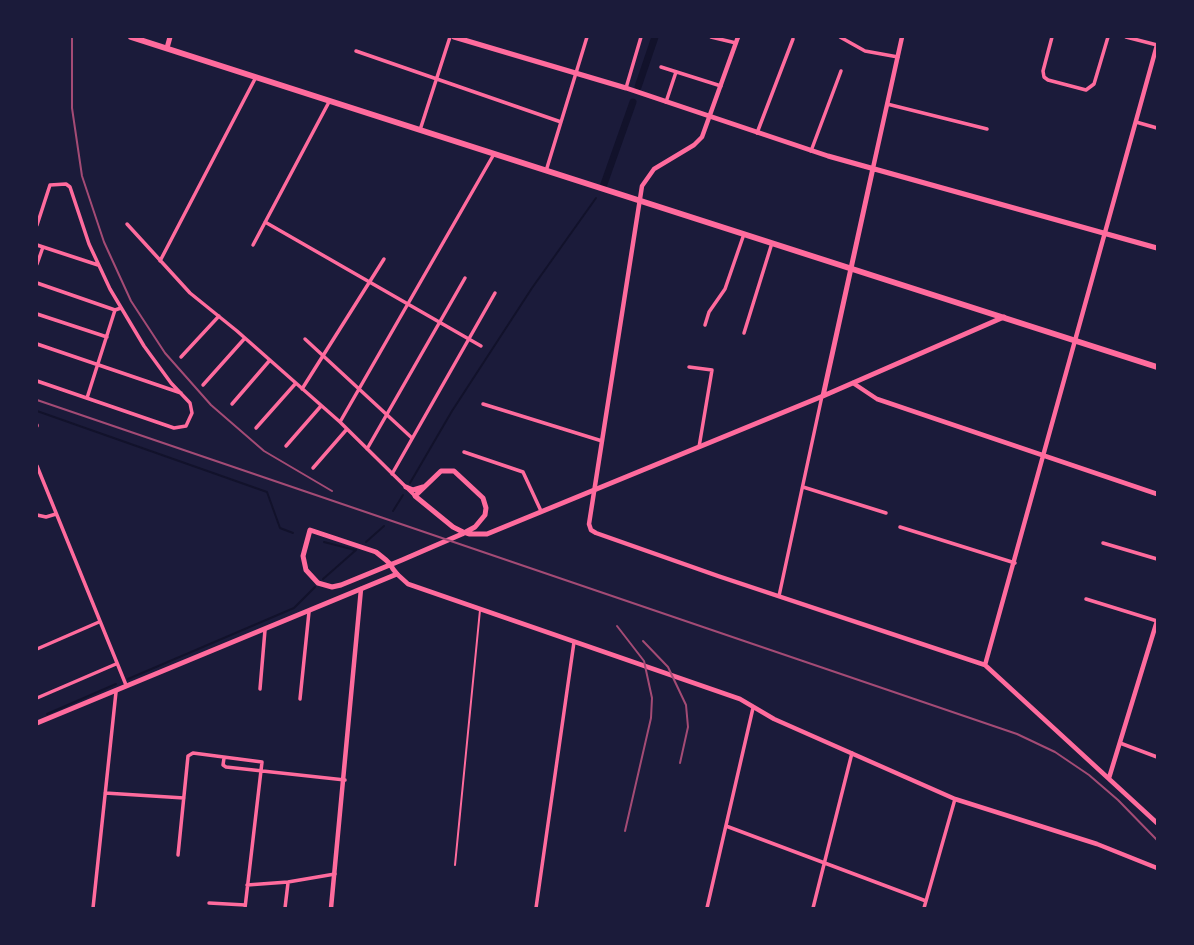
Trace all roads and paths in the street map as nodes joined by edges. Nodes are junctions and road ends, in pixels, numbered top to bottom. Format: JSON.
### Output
{"nodes":[{"id":1,"x":131,"y":37,"type":"edge"},
{"id":2,"x":170,"y":37,"type":"edge"},
{"id":3,"x":452,"y":37,"type":"edge"},
{"id":4,"x":587,"y":37,"type":"edge"},
{"id":5,"x":641,"y":37,"type":"edge"},
{"id":6,"x":711,"y":37,"type":"edge"},
{"id":7,"x":840,"y":37,"type":"edge"},
{"id":8,"x":902,"y":37,"type":"edge"},
{"id":9,"x":1052,"y":37,"type":"edge"},
{"id":10,"x":1108,"y":37,"type":"edge"},
{"id":11,"x":1126,"y":37,"type":"edge"},
{"id":12,"x":468,"y":39,"type":"edge"},
{"id":13,"x":793,"y":39,"type":"dead end"},
{"id":14,"x":848,"y":39,"type":"edge"},
{"id":15,"x":737,"y":40,"type":"edge"},
{"id":16,"x":1157,"y":45,"type":"edge"},
{"id":17,"x":167,"y":48,"type":"junction"},
{"id":18,"x":356,"y":51,"type":"dead end"},
{"id":19,"x":898,"y":57,"type":"junction"},
{"id":20,"x":661,"y":67,"type":"dead end"},
{"id":21,"x":841,"y":71,"type":"dead end"},
{"id":22,"x":676,"y":72,"type":"junction"},
{"id":23,"x":576,"y":74,"type":"junction"},
{"id":24,"x":256,"y":77,"type":"junction"},
{"id":25,"x":436,"y":80,"type":"junction"},
{"id":26,"x":721,"y":86,"type":"junction"},
{"id":27,"x":626,"y":88,"type":"junction"},
{"id":28,"x":329,"y":101,"type":"junction"},
{"id":29,"x":666,"y":102,"type":"junction"},
{"id":30,"x":887,"y":104,"type":"junction"},
{"id":31,"x":710,"y":117,"type":"junction"},
{"id":32,"x":1136,"y":121,"type":"junction"},
{"id":33,"x":561,"y":122,"type":"junction"},
{"id":34,"x":1157,"y":128,"type":"edge"},
{"id":35,"x":987,"y":129,"type":"dead end"},
{"id":36,"x":420,"y":130,"type":"junction"},
{"id":37,"x":757,"y":133,"type":"junction"},
{"id":38,"x":811,"y":151,"type":"junction"},
{"id":39,"x":494,"y":154,"type":"junction"},
{"id":40,"x":873,"y":168,"type":"junction"},
{"id":41,"x":546,"y":171,"type":"junction"},
{"id":42,"x":638,"y":200,"type":"junction"},
{"id":43,"x":265,"y":222,"type":"junction"},
{"id":44,"x":127,"y":224,"type":"dead end"},
{"id":45,"x":37,"y":225,"type":"edge"},
{"id":46,"x":1105,"y":233,"type":"junction"},
{"id":47,"x":744,"y":234,"type":"junction"},
{"id":48,"x":772,"y":243,"type":"junction"},
{"id":49,"x":37,"y":245,"type":"edge"},
{"id":50,"x":253,"y":246,"type":"dead end"},
{"id":51,"x":43,"y":247,"type":"junction"},
{"id":52,"x":1157,"y":248,"type":"edge"},
{"id":53,"x":384,"y":259,"type":"dead end"},
{"id":54,"x":160,"y":261,"type":"junction"},
{"id":55,"x":37,"y":264,"type":"edge"},
{"id":56,"x":98,"y":265,"type":"junction"},
{"id":57,"x":851,"y":268,"type":"junction"},
{"id":58,"x":465,"y":278,"type":"dead end"},
{"id":59,"x":370,"y":282,"type":"junction"},
{"id":60,"x":37,"y":283,"type":"edge"},
{"id":61,"x":495,"y":293,"type":"dead end"},
{"id":62,"x":407,"y":304,"type":"junction"},
{"id":63,"x":118,"y":309,"type":"junction"},
{"id":64,"x":37,"y":314,"type":"edge"},
{"id":65,"x":219,"y":316,"type":"junction"},
{"id":66,"x":1004,"y":317,"type":"junction"},
{"id":67,"x":440,"y":323,"type":"junction"},
{"id":68,"x":705,"y":325,"type":"dead end"},
{"id":69,"x":744,"y":333,"type":"dead end"},
{"id":70,"x":107,"y":337,"type":"junction"},
{"id":71,"x":245,"y":338,"type":"junction"},
{"id":72,"x":305,"y":339,"type":"dead end"},
{"id":73,"x":469,"y":339,"type":"junction"},
{"id":74,"x":1075,"y":340,"type":"junction"},
{"id":75,"x":37,"y":344,"type":"edge"},
{"id":76,"x":481,"y":346,"type":"dead end"},
{"id":77,"x":323,"y":356,"type":"junction"},
{"id":78,"x":181,"y":357,"type":"dead end"},
{"id":79,"x":270,"y":360,"type":"junction"},
{"id":80,"x":98,"y":365,"type":"junction"},
{"id":81,"x":689,"y":367,"type":"dead end"},
{"id":82,"x":1157,"y":367,"type":"edge"},
{"id":83,"x":37,"y":381,"type":"edge"},
{"id":84,"x":296,"y":383,"type":"junction"},
{"id":85,"x":853,"y":383,"type":"junction"},
{"id":86,"x":203,"y":385,"type":"dead end"},
{"id":87,"x":302,"y":389,"type":"junction"},
{"id":88,"x":359,"y":389,"type":"junction"},
{"id":89,"x":182,"y":394,"type":"junction"},
{"id":90,"x":823,"y":396,"type":"junction"},
{"id":91,"x":87,"y":398,"type":"junction"},
{"id":92,"x":232,"y":404,"type":"dead end"},
{"id":93,"x":483,"y":404,"type":"dead end"},
{"id":94,"x":321,"y":406,"type":"junction"},
{"id":95,"x":387,"y":415,"type":"junction"},
{"id":96,"x":340,"y":422,"type":"junction"},
{"id":97,"x":256,"y":428,"type":"dead end"},
{"id":98,"x":347,"y":429,"type":"junction"},
{"id":99,"x":412,"y":438,"type":"junction"},
{"id":100,"x":602,"y":440,"type":"junction"},
{"id":101,"x":286,"y":446,"type":"dead end"},
{"id":102,"x":699,"y":447,"type":"junction"},
{"id":103,"x":367,"y":449,"type":"junction"},
{"id":104,"x":464,"y":452,"type":"dead end"},
{"id":105,"x":1044,"y":456,"type":"junction"},
{"id":106,"x":37,"y":466,"type":"edge"},
{"id":107,"x":313,"y":468,"type":"dead end"},
{"id":108,"x":392,"y":474,"type":"junction"},
{"id":109,"x":39,"y":478,"type":"edge"},
{"id":110,"x":406,"y":487,"type":"junction"},
{"id":111,"x":423,"y":487,"type":"junction"},
{"id":112,"x":803,"y":487,"type":"junction"},
{"id":113,"x":595,"y":490,"type":"junction"},
{"id":114,"x":1157,"y":494,"type":"edge"},
{"id":115,"x":415,"y":496,"type":"junction"},
{"id":116,"x":425,"y":504,"type":"junction"},
{"id":117,"x":541,"y":513,"type":"junction"},
{"id":118,"x":886,"y":513,"type":"dead end"},
{"id":119,"x":56,"y":514,"type":"junction"},
{"id":120,"x":37,"y":515,"type":"edge"},
{"id":121,"x":900,"y":527,"type":"dead end"},
{"id":122,"x":1103,"y":543,"type":"dead end"},
{"id":123,"x":1157,"y":559,"type":"edge"},
{"id":124,"x":1015,"y":563,"type":"junction"},
{"id":125,"x":397,"y":574,"type":"junction"},
{"id":126,"x":361,"y":588,"type":"junction"},
{"id":127,"x":779,"y":596,"type":"junction"},
{"id":128,"x":1086,"y":599,"type":"dead end"},
{"id":129,"x":480,"y":609,"type":"junction"},
{"id":130,"x":309,"y":610,"type":"junction"},
{"id":131,"x":1157,"y":621,"type":"edge"},
{"id":132,"x":99,"y":622,"type":"junction"},
{"id":133,"x":265,"y":628,"type":"junction"},
{"id":134,"x":574,"y":642,"type":"junction"},
{"id":135,"x":37,"y":649,"type":"edge"},
{"id":136,"x":116,"y":664,"type":"junction"},
{"id":137,"x":985,"y":665,"type":"junction"},
{"id":138,"x":126,"y":685,"type":"junction"},
{"id":139,"x":260,"y":689,"type":"dead end"},
{"id":140,"x":116,"y":690,"type":"junction"},
{"id":141,"x":37,"y":698,"type":"edge"},
{"id":142,"x":300,"y":699,"type":"dead end"},
{"id":143,"x":754,"y":706,"type":"junction"},
{"id":144,"x":37,"y":723,"type":"edge"},
{"id":145,"x":1120,"y":743,"type":"junction"},
{"id":146,"x":852,"y":753,"type":"junction"},
{"id":147,"x":1157,"y":757,"type":"edge"},
{"id":148,"x":225,"y":758,"type":"junction"},
{"id":149,"x":261,"y":770,"type":"junction"},
{"id":150,"x":1109,"y":778,"type":"junction"},
{"id":151,"x":345,"y":780,"type":"junction"},
{"id":152,"x":105,"y":793,"type":"junction"},
{"id":153,"x":184,"y":798,"type":"junction"},
{"id":154,"x":955,"y":799,"type":"junction"},
{"id":155,"x":1157,"y":823,"type":"edge"},
{"id":156,"x":726,"y":826,"type":"junction"},
{"id":157,"x":178,"y":855,"type":"dead end"},
{"id":158,"x":825,"y":863,"type":"junction"},
{"id":159,"x":455,"y":865,"type":"dead end"},
{"id":160,"x":1157,"y":869,"type":"edge"},
{"id":161,"x":335,"y":873,"type":"junction"},
{"id":162,"x":288,"y":882,"type":"junction"},
{"id":163,"x":247,"y":885,"type":"junction"},
{"id":164,"x":926,"y":901,"type":"junction"},
{"id":165,"x":209,"y":903,"type":"dead end"},
{"id":166,"x":245,"y":907,"type":"edge"},
{"id":167,"x":93,"y":908,"type":"edge"},
{"id":168,"x":285,"y":908,"type":"edge"},
{"id":169,"x":331,"y":908,"type":"edge"},
{"id":170,"x":536,"y":908,"type":"edge"},
{"id":171,"x":707,"y":908,"type":"edge"},
{"id":172,"x":813,"y":908,"type":"edge"},
{"id":173,"x":925,"y":908,"type":"edge"}],
"edges":[{"from":1,"to":17,"type":"main road"},
{"from":2,"to":17,"type":"main road"},
{"from":3,"to":12,"type":"main road"},
{"from":3,"to":25,"type":"street"},
{"from":4,"to":23,"type":"street"},
{"from":5,"to":27,"type":"street"},
{"from":6,"to":15,"type":"street"},
{"from":7,"to":14,"type":"street"},
{"from":8,"to":19,"type":"street"},
{"from":9,"to":10,"type":"street"},
{"from":11,"to":16,"type":"street"},
{"from":12,"to":23,"type":"main road"},
{"from":13,"to":37,"type":"street"},
{"from":14,"to":19,"type":"street"},
{"from":15,"to":26,"type":"street"},
{"from":16,"to":32,"type":"street"},
{"from":17,"to":24,"type":"main road"},
{"from":18,"to":25,"type":"street"},
{"from":19,"to":30,"type":"street"},
{"from":20,"to":22,"type":"street"},
{"from":21,"to":38,"type":"street"},
{"from":22,"to":26,"type":"street"},
{"from":22,"to":29,"type":"street"},
{"from":23,"to":27,"type":"main road"},
{"from":23,"to":33,"type":"street"},
{"from":24,"to":28,"type":"main road"},
{"from":24,"to":54,"type":"street"},
{"from":25,"to":33,"type":"street"},
{"from":25,"to":36,"type":"street"},
{"from":26,"to":31,"type":"street"},
{"from":27,"to":29,"type":"main road"},
{"from":28,"to":36,"type":"main road"},
{"from":28,"to":43,"type":"street"},
{"from":29,"to":31,"type":"main road"},
{"from":30,"to":35,"type":"street"},
{"from":30,"to":40,"type":"street"},
{"from":31,"to":37,"type":"main road"},
{"from":31,"to":42,"type":"street"},
{"from":32,"to":34,"type":"street"},
{"from":32,"to":46,"type":"street"},
{"from":33,"to":41,"type":"street"},
{"from":36,"to":39,"type":"main road"},
{"from":37,"to":38,"type":"main road"},
{"from":38,"to":40,"type":"main road"},
{"from":39,"to":41,"type":"main road"},
{"from":39,"to":62,"type":"street"},
{"from":40,"to":46,"type":"main road"},
{"from":40,"to":57,"type":"main road"},
{"from":41,"to":42,"type":"main road"},
{"from":42,"to":47,"type":"main road"},
{"from":42,"to":100,"type":"street"},
{"from":43,"to":50,"type":"street"},
{"from":43,"to":59,"type":"street"},
{"from":44,"to":54,"type":"street"},
{"from":45,"to":56,"type":"street"},
{"from":46,"to":52,"type":"main road"},
{"from":46,"to":74,"type":"street"},
{"from":47,"to":48,"type":"main road"},
{"from":47,"to":68,"type":"street"},
{"from":48,"to":57,"type":"main road"},
{"from":48,"to":69,"type":"street"},
{"from":49,"to":51,"type":"street"},
{"from":51,"to":55,"type":"street"},
{"from":51,"to":56,"type":"street"},
{"from":53,"to":59,"type":"street"},
{"from":54,"to":65,"type":"street"},
{"from":56,"to":63,"type":"street"},
{"from":57,"to":66,"type":"main road"},
{"from":57,"to":90,"type":"main road"},
{"from":58,"to":67,"type":"street"},
{"from":59,"to":62,"type":"street"},
{"from":59,"to":77,"type":"street"},
{"from":60,"to":63,"type":"street"},
{"from":61,"to":73,"type":"street"},
{"from":62,"to":67,"type":"street"},
{"from":62,"to":88,"type":"street"},
{"from":63,"to":70,"type":"street"},
{"from":63,"to":89,"type":"street"},
{"from":64,"to":70,"type":"street"},
{"from":65,"to":71,"type":"street"},
{"from":65,"to":78,"type":"street"},
{"from":66,"to":74,"type":"main road"},
{"from":66,"to":85,"type":"main road"},
{"from":67,"to":73,"type":"street"},
{"from":67,"to":95,"type":"street"},
{"from":70,"to":80,"type":"street"},
{"from":71,"to":79,"type":"street"},
{"from":71,"to":86,"type":"street"},
{"from":72,"to":77,"type":"street"},
{"from":73,"to":76,"type":"street"},
{"from":73,"to":99,"type":"street"},
{"from":74,"to":82,"type":"main road"},
{"from":74,"to":105,"type":"street"},
{"from":75,"to":80,"type":"street"},
{"from":77,"to":87,"type":"street"},
{"from":77,"to":88,"type":"street"},
{"from":79,"to":84,"type":"street"},
{"from":79,"to":92,"type":"street"},
{"from":80,"to":89,"type":"street"},
{"from":80,"to":91,"type":"street"},
{"from":81,"to":102,"type":"street"},
{"from":83,"to":91,"type":"street"},
{"from":84,"to":87,"type":"street"},
{"from":84,"to":97,"type":"street"},
{"from":85,"to":90,"type":"main road"},
{"from":85,"to":105,"type":"street"},
{"from":87,"to":94,"type":"street"},
{"from":88,"to":95,"type":"street"},
{"from":88,"to":96,"type":"street"},
{"from":89,"to":91,"type":"street"},
{"from":90,"to":102,"type":"main road"},
{"from":90,"to":112,"type":"street"},
{"from":93,"to":100,"type":"street"},
{"from":94,"to":96,"type":"street"},
{"from":94,"to":101,"type":"street"},
{"from":95,"to":99,"type":"street"},
{"from":95,"to":103,"type":"street"},
{"from":96,"to":98,"type":"street"},
{"from":98,"to":103,"type":"street"},
{"from":98,"to":107,"type":"street"},
{"from":99,"to":108,"type":"street"},
{"from":100,"to":113,"type":"street"},
{"from":102,"to":113,"type":"main road"},
{"from":103,"to":108,"type":"street"},
{"from":104,"to":117,"type":"street"},
{"from":105,"to":114,"type":"street"},
{"from":105,"to":124,"type":"street"},
{"from":106,"to":109,"type":"street"},
{"from":108,"to":110,"type":"street"},
{"from":109,"to":119,"type":"street"},
{"from":110,"to":111,"type":"main road"},
{"from":110,"to":115,"type":"street"},
{"from":111,"to":115,"type":"main road"},
{"from":111,"to":116,"type":"main road"},
{"from":111,"to":125,"type":"main road"},
{"from":112,"to":118,"type":"street"},
{"from":112,"to":127,"type":"street"},
{"from":113,"to":117,"type":"main road"},
{"from":113,"to":127,"type":"street"},
{"from":115,"to":116,"type":"main road"},
{"from":116,"to":117,"type":"main road"},
{"from":119,"to":120,"type":"street"},
{"from":119,"to":132,"type":"street"},
{"from":121,"to":124,"type":"street"},
{"from":122,"to":123,"type":"street"},
{"from":124,"to":137,"type":"street"},
{"from":125,"to":126,"type":"main road"},
{"from":125,"to":129,"type":"street"},
{"from":126,"to":130,"type":"main road"},
{"from":126,"to":151,"type":"street"},
{"from":127,"to":137,"type":"street"},
{"from":128,"to":131,"type":"street"},
{"from":129,"to":134,"type":"street"},
{"from":129,"to":159,"type":"lane"},
{"from":130,"to":133,"type":"main road"},
{"from":130,"to":142,"type":"street"},
{"from":131,"to":145,"type":"street"},
{"from":132,"to":135,"type":"street"},
{"from":132,"to":136,"type":"street"},
{"from":133,"to":138,"type":"main road"},
{"from":133,"to":139,"type":"street"},
{"from":134,"to":143,"type":"street"},
{"from":134,"to":170,"type":"street"},
{"from":136,"to":138,"type":"street"},
{"from":136,"to":141,"type":"street"},
{"from":137,"to":150,"type":"street"},
{"from":138,"to":140,"type":"main road"},
{"from":140,"to":144,"type":"main road"},
{"from":140,"to":152,"type":"street"},
{"from":143,"to":146,"type":"street"},
{"from":143,"to":156,"type":"street"},
{"from":145,"to":147,"type":"street"},
{"from":145,"to":150,"type":"street"},
{"from":146,"to":154,"type":"street"},
{"from":146,"to":158,"type":"street"},
{"from":148,"to":149,"type":"street"},
{"from":148,"to":149,"type":"street"},
{"from":148,"to":153,"type":"street"},
{"from":149,"to":151,"type":"street"},
{"from":149,"to":163,"type":"street"},
{"from":150,"to":155,"type":"street"},
{"from":151,"to":161,"type":"street"},
{"from":152,"to":153,"type":"street"},
{"from":152,"to":167,"type":"street"},
{"from":153,"to":157,"type":"street"},
{"from":154,"to":160,"type":"street"},
{"from":154,"to":164,"type":"street"},
{"from":156,"to":158,"type":"street"},
{"from":156,"to":171,"type":"street"},
{"from":158,"to":164,"type":"street"},
{"from":158,"to":172,"type":"street"},
{"from":161,"to":162,"type":"street"},
{"from":161,"to":169,"type":"street"},
{"from":162,"to":163,"type":"street"},
{"from":162,"to":168,"type":"street"},
{"from":163,"to":166,"type":"street"},
{"from":164,"to":173,"type":"street"},
{"from":165,"to":166,"type":"street"}]}
